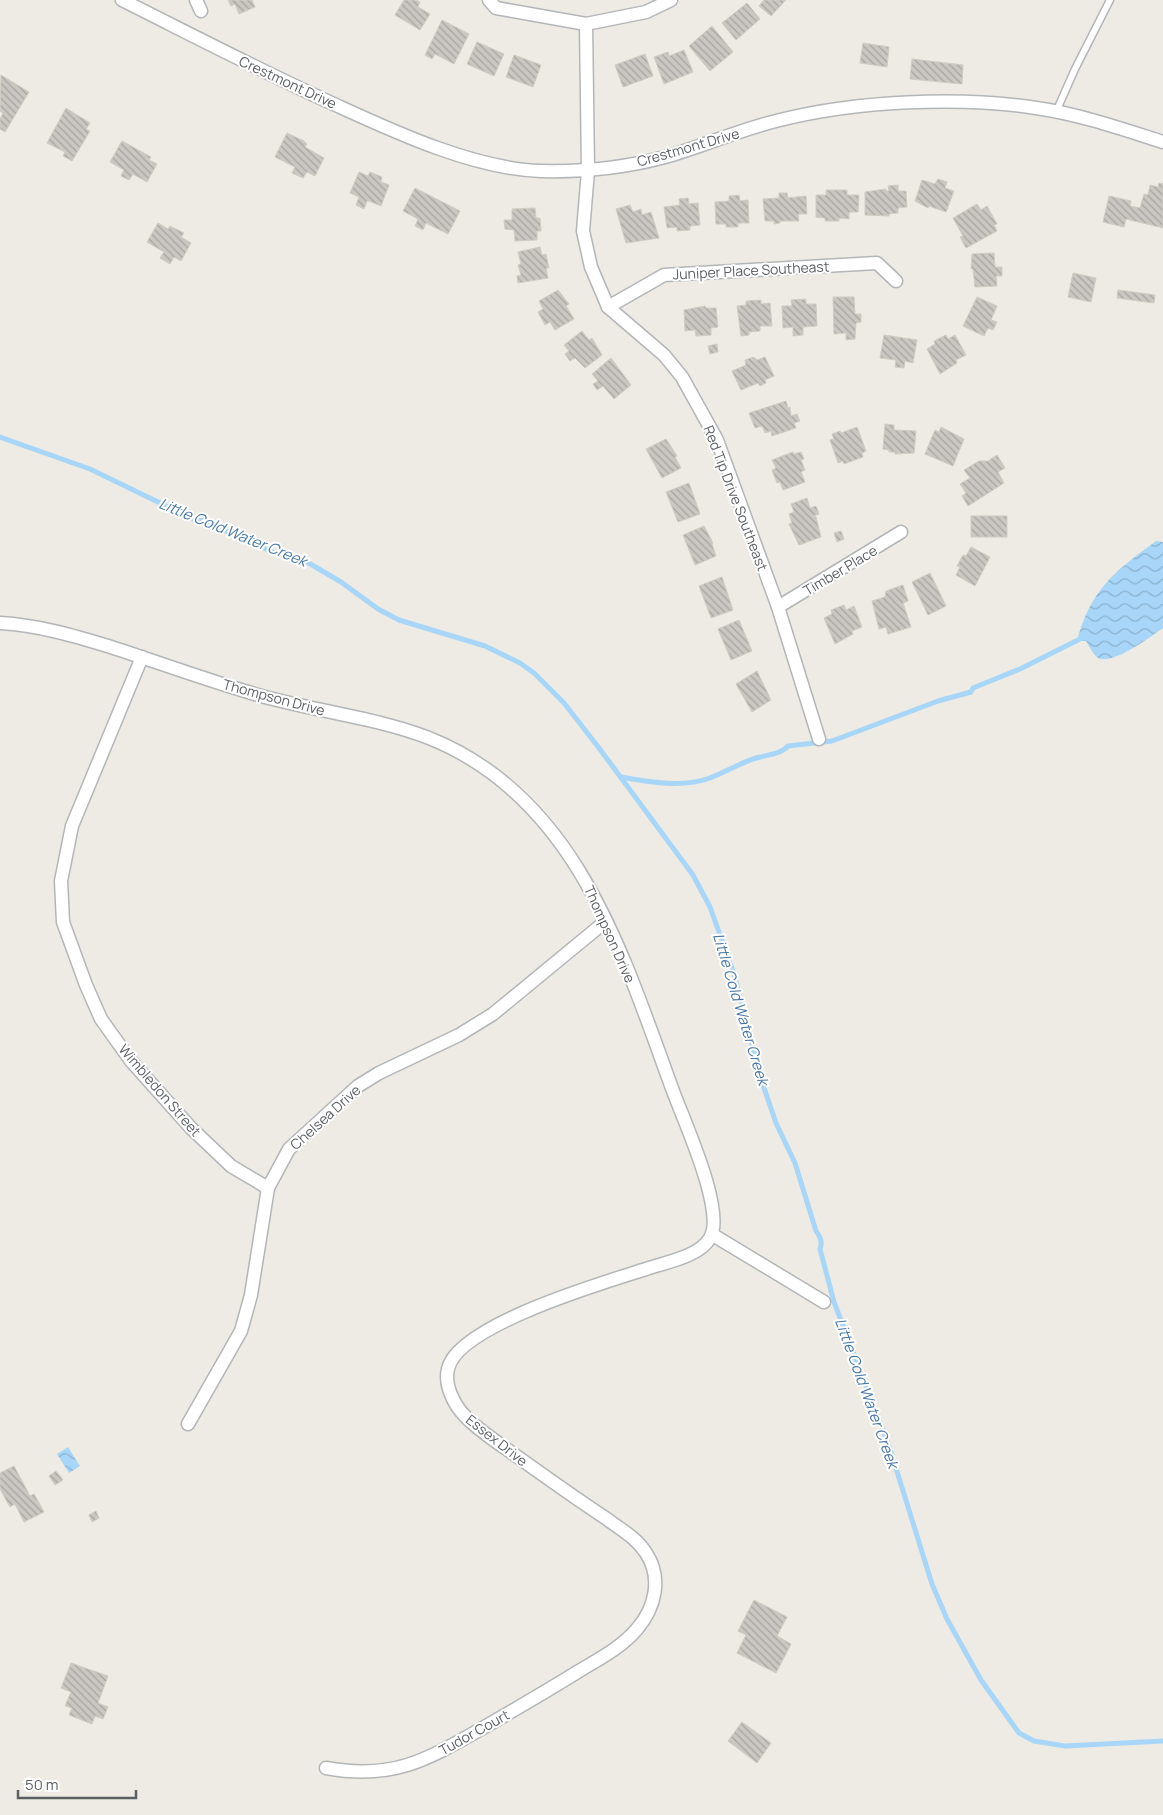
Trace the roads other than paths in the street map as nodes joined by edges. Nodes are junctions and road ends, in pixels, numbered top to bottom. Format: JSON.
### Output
{"nodes":[{"id":1,"x":122,"y":0,"type":"edge"},
{"id":2,"x":489,"y":0,"type":"edge"},
{"id":3,"x":671,"y":0,"type":"edge"},
{"id":4,"x":1110,"y":0,"type":"edge"},
{"id":5,"x":586,"y":24,"type":"junction"},
{"id":6,"x":1056,"y":112,"type":"junction"},
{"id":7,"x":1163,"y":142,"type":"edge"},
{"id":8,"x":588,"y":171,"type":"junction"},
{"id":9,"x":896,"y":281,"type":"dead end"},
{"id":10,"x":608,"y":307,"type":"junction"},
{"id":11,"x":901,"y":532,"type":"dead end"},
{"id":12,"x":778,"y":607,"type":"junction"},
{"id":13,"x":0,"y":623,"type":"edge"},
{"id":14,"x":142,"y":657,"type":"junction"},
{"id":15,"x":819,"y":739,"type":"dead end"},
{"id":16,"x":606,"y":921,"type":"junction"},
{"id":17,"x":268,"y":1188,"type":"junction"},
{"id":18,"x":713,"y":1235,"type":"junction"},
{"id":19,"x":824,"y":1302,"type":"dead end"},
{"id":20,"x":188,"y":1424,"type":"dead end"},
{"id":21,"x":610,"y":1652,"type":"joint"},
{"id":22,"x":326,"y":1768,"type":"dead end"}],
"edges":[{"from":1,"to":8,"type":"street","name":"Crestmont Drive"},
{"from":2,"to":5,"type":"street"},
{"from":3,"to":5,"type":"street"},
{"from":4,"to":6,"type":"lane"},
{"from":5,"to":8,"type":"street","name":"Red Tip Drive Southeast"},
{"from":6,"to":7,"type":"street","name":"Crestmont Drive"},
{"from":6,"to":8,"type":"street","name":"Crestmont Drive"},
{"from":8,"to":10,"type":"street","name":"Red Tip Drive Southeast"},
{"from":9,"to":10,"type":"street","name":"Juniper Place Southeast"},
{"from":10,"to":12,"type":"street","name":"Red Tip Drive Southeast"},
{"from":11,"to":12,"type":"street","name":"Timber Place"},
{"from":12,"to":15,"type":"street","name":"Red Tip Drive Southeast"},
{"from":13,"to":14,"type":"street","name":"Thompson Drive"},
{"from":14,"to":16,"type":"street","name":"Thompson Drive"},
{"from":14,"to":17,"type":"street","name":"Wimbledon Street"},
{"from":16,"to":17,"type":"street","name":"Chelsea Drive"},
{"from":16,"to":18,"type":"street","name":"Thompson Drive"},
{"from":17,"to":20,"type":"street","name":"Chelsea Drive"},
{"from":18,"to":19,"type":"street"},
{"from":18,"to":21,"type":"street","name":"Essex Drive"},
{"from":21,"to":22,"type":"street","name":"Tudor Court"}]}
